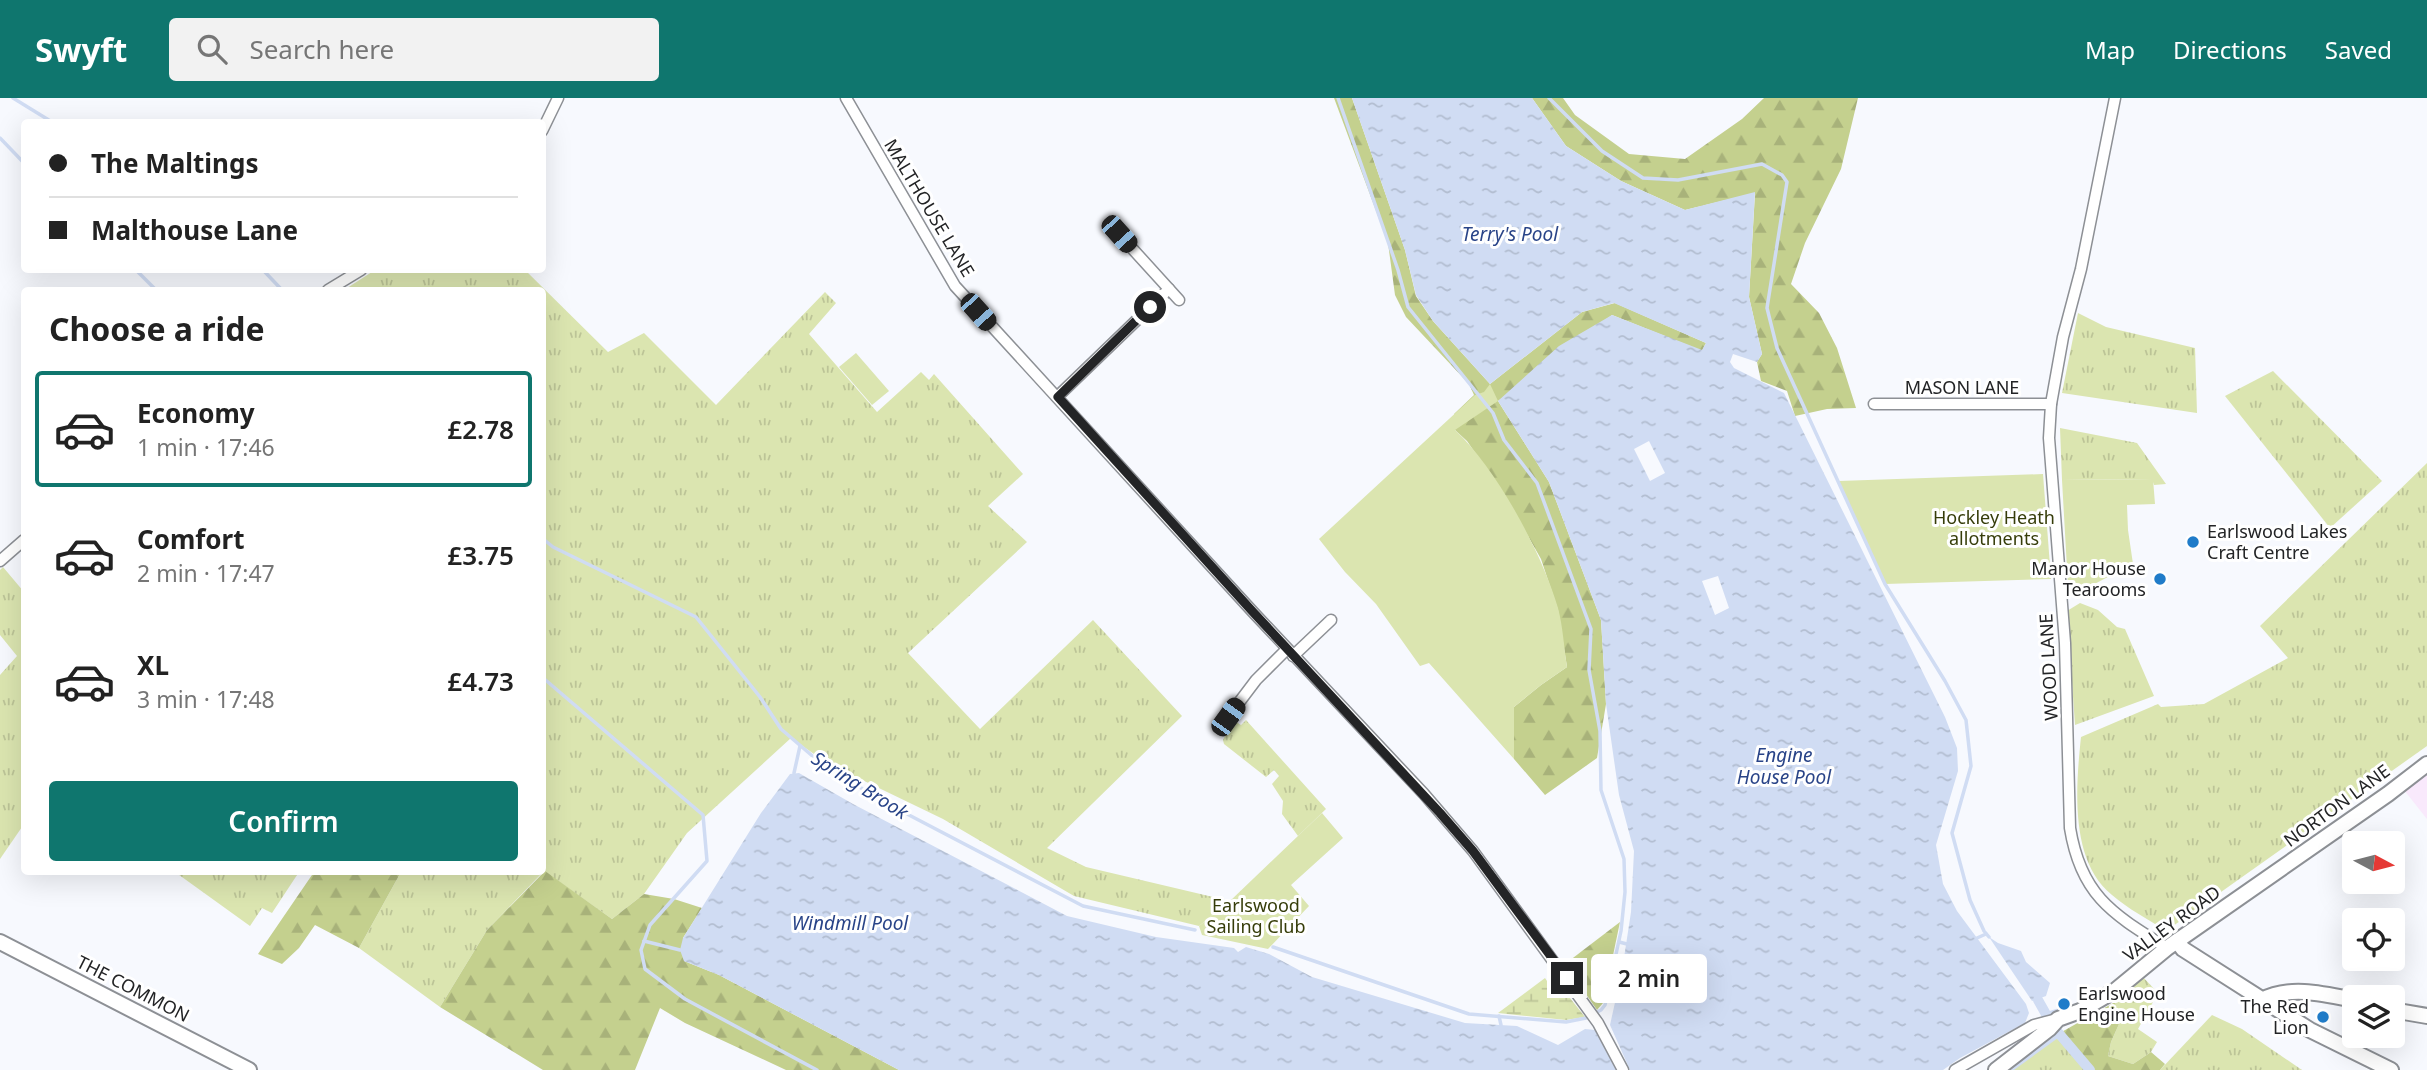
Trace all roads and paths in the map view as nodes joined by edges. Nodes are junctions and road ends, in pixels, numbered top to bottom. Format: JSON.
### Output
{"nodes":[{"id":1,"x":558,"y":98,"type":"edge"},
{"id":2,"x":846,"y":98,"type":"edge"},
{"id":3,"x":2115,"y":98,"type":"edge"},
{"id":4,"x":546,"y":123,"type":"edge"},
{"id":5,"x":1119,"y":234,"type":"dead end"},
{"id":6,"x":356,"y":273,"type":"edge"},
{"id":7,"x":333,"y":287,"type":"edge"},
{"id":8,"x":1169,"y":289,"type":"junction"},
{"id":9,"x":1180,"y":300,"type":"dead end"},
{"id":10,"x":1058,"y":397,"type":"junction"},
{"id":11,"x":1874,"y":404,"type":"dead end"},
{"id":12,"x":2051,"y":404,"type":"junction"},
{"id":13,"x":21,"y":543,"type":"edge"},
{"id":14,"x":0,"y":561,"type":"edge"},
{"id":15,"x":1331,"y":620,"type":"dead end"},
{"id":16,"x":1290,"y":652,"type":"junction"},
{"id":17,"x":1228,"y":717,"type":"dead end"},
{"id":18,"x":2427,"y":764,"type":"edge"},
{"id":19,"x":2268,"y":879,"type":"joint"},
{"id":20,"x":0,"y":942,"type":"edge"},
{"id":21,"x":2172,"y":945,"type":"junction"},
{"id":22,"x":2342,"y":997,"type":"edge"},
{"id":23,"x":2262,"y":1000,"type":"junction"},
{"id":24,"x":2405,"y":1012,"type":"edge"},
{"id":25,"x":2427,"y":1016,"type":"edge"},
{"id":26,"x":2058,"y":1019,"type":"junction"},
{"id":27,"x":248,"y":1070,"type":"edge"},
{"id":28,"x":1623,"y":1070,"type":"edge"},
{"id":29,"x":1955,"y":1070,"type":"edge"},
{"id":30,"x":1996,"y":1070,"type":"edge"},
{"id":31,"x":2390,"y":1070,"type":"edge"}],
"edges":[{"from":1,"to":4,"type":"street"},
{"from":2,"to":10,"type":"street","name":"MALTHOUSE LANE"},
{"from":3,"to":12,"type":"street","name":"WOOD LANE"},
{"from":5,"to":8,"type":"street"},
{"from":6,"to":7,"type":"street"},
{"from":8,"to":9,"type":"street"},
{"from":8,"to":10,"type":"street"},
{"from":10,"to":16,"type":"street","name":"MALTHOUSE LANE"},
{"from":11,"to":12,"type":"street","name":"MASON LANE"},
{"from":12,"to":21,"type":"street","name":"WOOD LANE"},
{"from":13,"to":14,"type":"street"},
{"from":15,"to":16,"type":"street"},
{"from":16,"to":17,"type":"street"},
{"from":16,"to":28,"type":"street","name":"MALTHOUSE LANE"},
{"from":18,"to":19,"type":"street","name":"NORTON LANE"},
{"from":19,"to":21,"type":"street","name":"VALLEY ROAD"},
{"from":20,"to":27,"type":"street","name":"THE COMMON"},
{"from":21,"to":23,"type":"street"},
{"from":21,"to":26,"type":"street","name":"VALLEY ROAD"},
{"from":22,"to":23,"type":"street"},
{"from":23,"to":31,"type":"street"},
{"from":24,"to":25,"type":"street"},
{"from":26,"to":29,"type":"street"},
{"from":26,"to":30,"type":"street","name":"VALLEY ROAD"}]}
